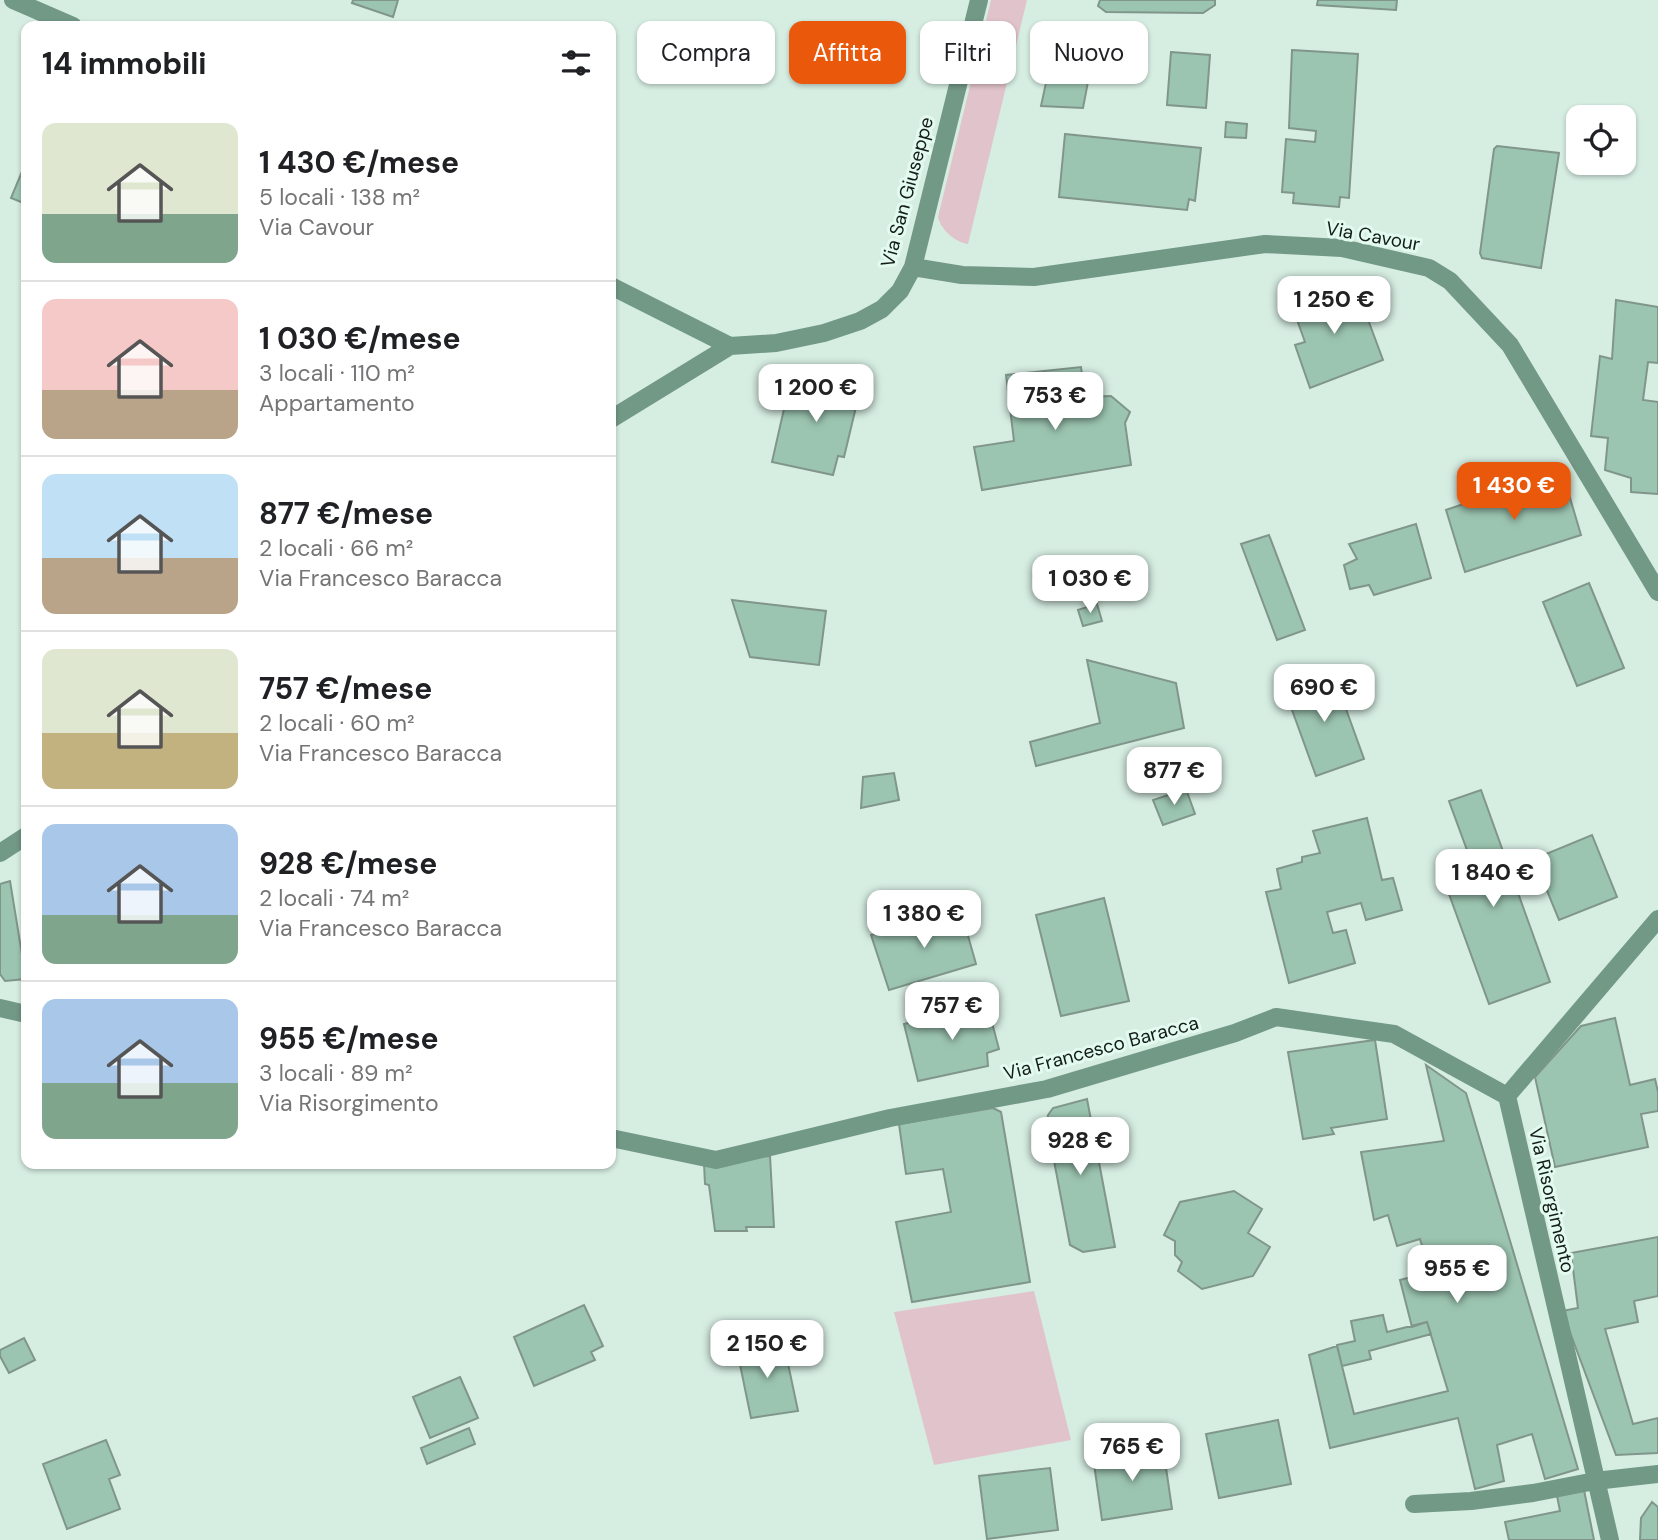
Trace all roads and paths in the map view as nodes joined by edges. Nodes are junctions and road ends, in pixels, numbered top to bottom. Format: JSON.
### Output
{"nodes":[{"id":1,"x":13,"y":0,"type":"edge"},
{"id":2,"x":979,"y":0,"type":"edge"},
{"id":3,"x":62,"y":21,"type":"edge"},
{"id":4,"x":913,"y":267,"type":"junction"},
{"id":5,"x":616,"y":289,"type":"edge"},
{"id":6,"x":730,"y":346,"type":"junction"},
{"id":7,"x":616,"y":416,"type":"edge"},
{"id":8,"x":1658,"y":592,"type":"edge"},
{"id":9,"x":21,"y":839,"type":"edge"},
{"id":10,"x":0,"y":853,"type":"edge"},
{"id":11,"x":1658,"y":919,"type":"edge"},
{"id":12,"x":0,"y":1008,"type":"edge"},
{"id":13,"x":21,"y":1013,"type":"edge"},
{"id":14,"x":1507,"y":1096,"type":"junction"},
{"id":15,"x":616,"y":1139,"type":"edge"},
{"id":16,"x":1658,"y":1474,"type":"edge"},
{"id":17,"x":1595,"y":1481,"type":"junction"},
{"id":18,"x":1414,"y":1504,"type":"dead end"},
{"id":19,"x":1610,"y":1540,"type":"edge"}],
"edges":[{"from":1,"to":3,"type":"street"},
{"from":2,"to":4,"type":"street","name":"Via San Giuseppe"},
{"from":4,"to":6,"type":"street","name":"Via San Giuseppe"},
{"from":4,"to":8,"type":"street","name":"Via Cavour"},
{"from":5,"to":6,"type":"street","name":"Via San Giuseppe"},
{"from":6,"to":7,"type":"street"},
{"from":9,"to":10,"type":"street"},
{"from":11,"to":14,"type":"street"},
{"from":12,"to":13,"type":"street"},
{"from":14,"to":15,"type":"street","name":"Via Francesco Baracca"},
{"from":14,"to":17,"type":"street","name":"Via Risorgimento"},
{"from":16,"to":17,"type":"street"},
{"from":17,"to":18,"type":"street"},
{"from":17,"to":19,"type":"street","name":"Via Risorgimento"}]}
